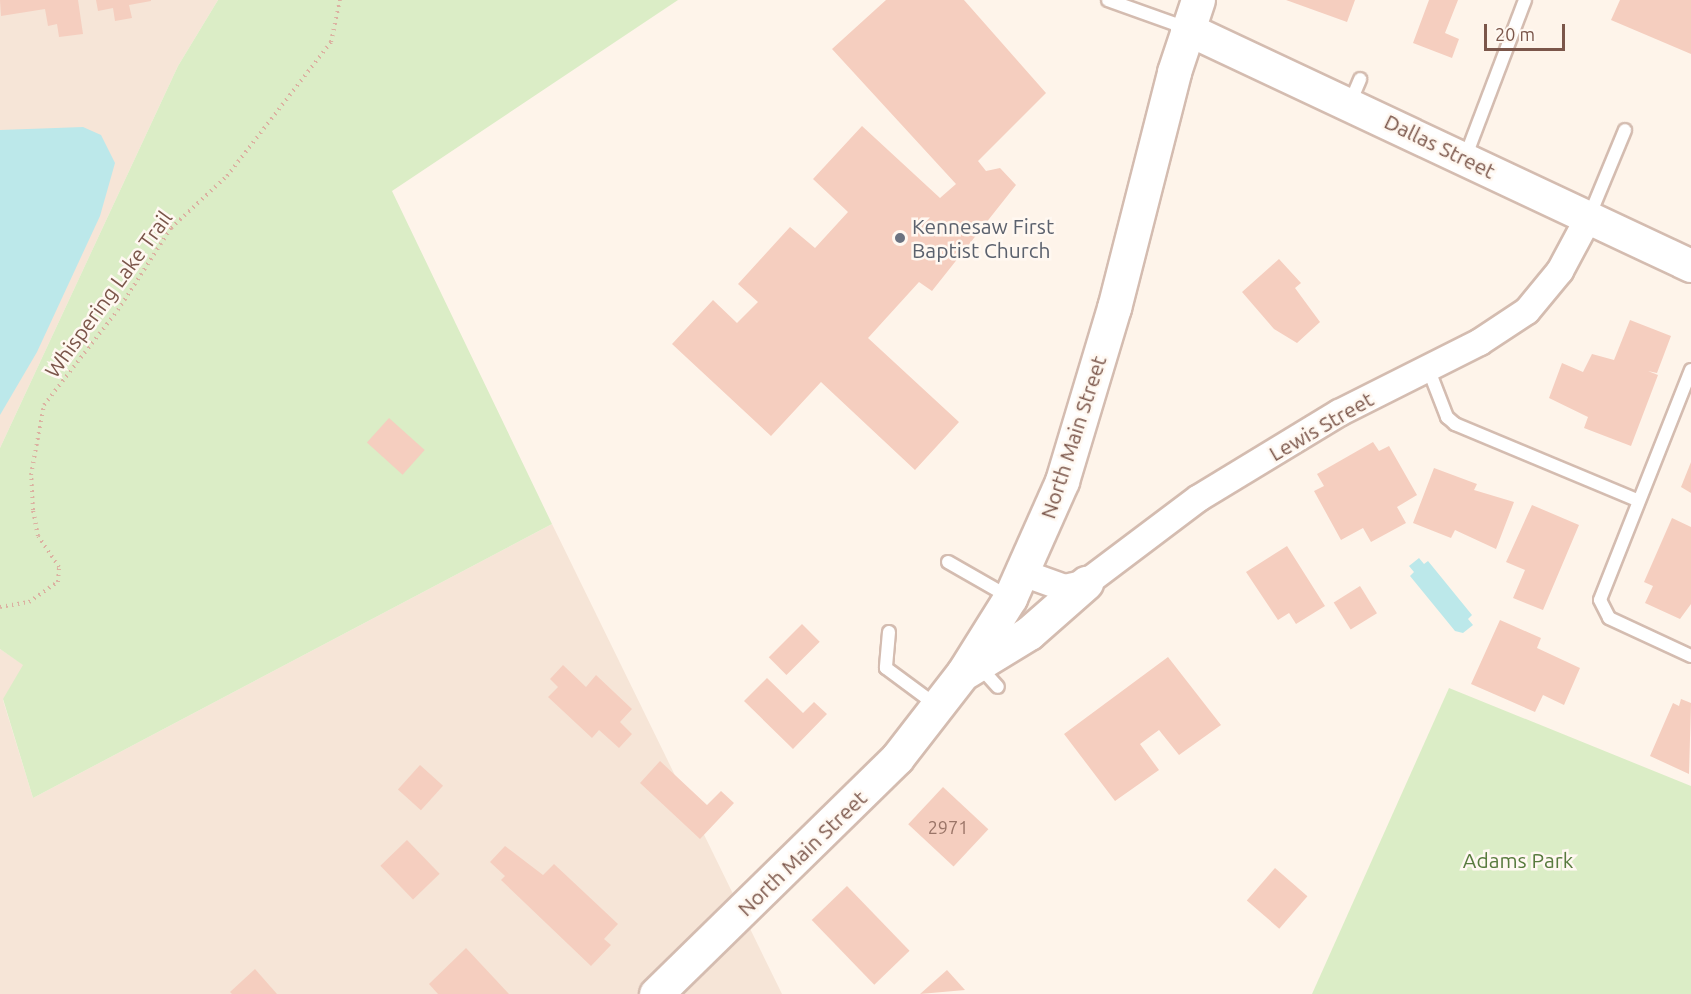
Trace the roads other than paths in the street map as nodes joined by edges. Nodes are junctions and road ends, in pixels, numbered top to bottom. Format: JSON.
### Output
{"nodes":[{"id":1,"x":1108,"y":0,"type":"edge"},
{"id":2,"x":1525,"y":0,"type":"edge"},
{"id":3,"x":1193,"y":14,"type":"edge"},
{"id":4,"x":1625,"y":130,"type":"dead end"},
{"id":5,"x":1466,"y":158,"type":"junction"},
{"id":6,"x":1589,"y":217,"type":"junction"},
{"id":7,"x":1691,"y":266,"type":"edge"},
{"id":8,"x":1428,"y":368,"type":"junction"},
{"id":9,"x":1691,"y":369,"type":"edge"},
{"id":10,"x":1637,"y":500,"type":"junction"},
{"id":11,"x":948,"y":562,"type":"dead end"},
{"id":12,"x":1086,"y":583,"type":"junction"},
{"id":13,"x":1016,"y":586,"type":"junction"},
{"id":14,"x":889,"y":632,"type":"dead end"},
{"id":15,"x":1691,"y":657,"type":"edge"},
{"id":16,"x":980,"y":675,"type":"junction"},
{"id":17,"x":939,"y":707,"type":"junction"},
{"id":18,"x":656,"y":994,"type":"edge"}],
"edges":[{"from":1,"to":3,"type":"lane"},
{"from":2,"to":5,"type":"lane"},
{"from":3,"to":5,"type":"street","name":"Dallas Street"},
{"from":3,"to":13,"type":"main road","name":"North Main Street"},
{"from":4,"to":6,"type":"lane"},
{"from":5,"to":6,"type":"street","name":"Dallas Street"},
{"from":6,"to":7,"type":"street","name":"Dallas Street"},
{"from":6,"to":8,"type":"street","name":"Lewis Street"},
{"from":8,"to":10,"type":"lane"},
{"from":8,"to":12,"type":"street","name":"Lewis Street"},
{"from":9,"to":10,"type":"lane"},
{"from":10,"to":15,"type":"lane"},
{"from":11,"to":13,"type":"lane"},
{"from":12,"to":13,"type":"street"},
{"from":12,"to":16,"type":"main road"},
{"from":13,"to":16,"type":"main road","name":"North Main Street"},
{"from":14,"to":17,"type":"lane"},
{"from":16,"to":17,"type":"main road","name":"North Main Street"},
{"from":17,"to":18,"type":"main road","name":"North Main Street"}]}
